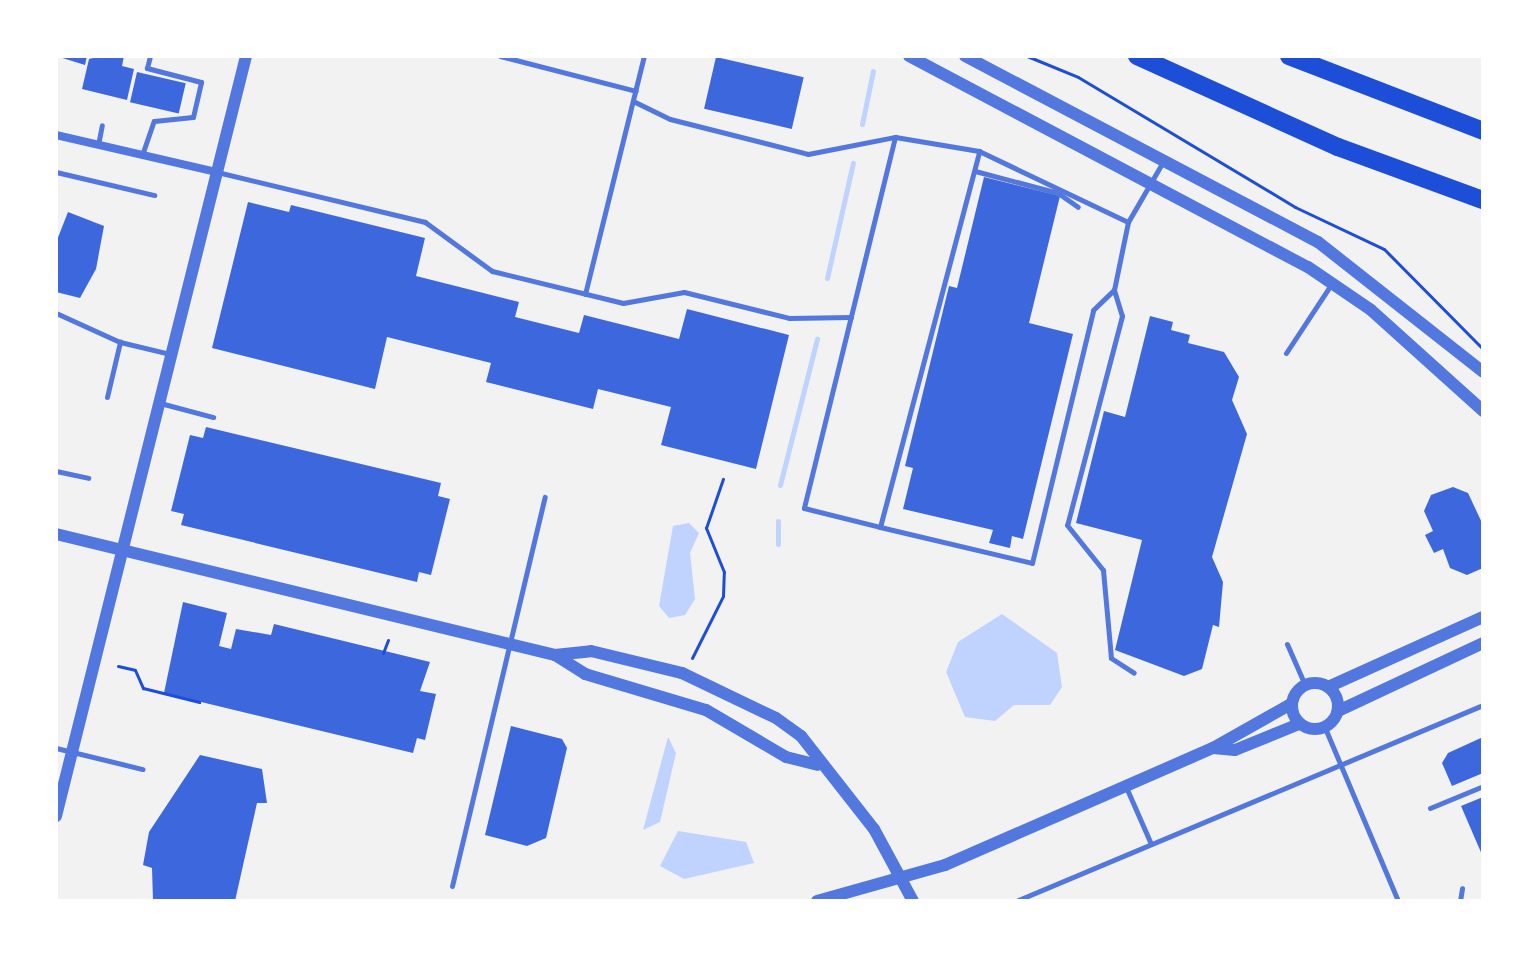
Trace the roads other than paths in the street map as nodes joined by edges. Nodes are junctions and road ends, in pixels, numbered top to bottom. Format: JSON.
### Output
{"nodes":[{"id":1,"x":150,"y":56,"type":"edge"},
{"id":2,"x":246,"y":56,"type":"edge"},
{"id":3,"x":500,"y":56,"type":"edge"},
{"id":4,"x":644,"y":56,"type":"edge"},
{"id":5,"x":909,"y":56,"type":"edge"},
{"id":6,"x":965,"y":56,"type":"edge"},
{"id":7,"x":1137,"y":56,"type":"edge"},
{"id":8,"x":1289,"y":56,"type":"edge"},
{"id":9,"x":636,"y":91,"type":"junction"},
{"id":10,"x":633,"y":101,"type":"junction"},
{"id":11,"x":102,"y":125,"type":"dead end"},
{"id":12,"x":1483,"y":131,"type":"edge"},
{"id":13,"x":56,"y":135,"type":"edge"},
{"id":14,"x":895,"y":137,"type":"junction"},
{"id":15,"x":98,"y":145,"type":"junction"},
{"id":16,"x":979,"y":151,"type":"junction"},
{"id":17,"x":142,"y":155,"type":"junction"},
{"id":18,"x":1164,"y":159,"type":"junction"},
{"id":19,"x":975,"y":171,"type":"junction"},
{"id":20,"x":56,"y":172,"type":"edge"},
{"id":21,"x":216,"y":172,"type":"junction"},
{"id":22,"x":1153,"y":183,"type":"junction"},
{"id":23,"x":154,"y":195,"type":"dead end"},
{"id":24,"x":1483,"y":200,"type":"edge"},
{"id":25,"x":1078,"y":207,"type":"dead end"},
{"id":26,"x":1128,"y":222,"type":"junction"},
{"id":27,"x":1332,"y":282,"type":"junction"},
{"id":28,"x":1114,"y":290,"type":"junction"},
{"id":29,"x":585,"y":294,"type":"junction"},
{"id":30,"x":56,"y":313,"type":"edge"},
{"id":31,"x":851,"y":317,"type":"junction"},
{"id":32,"x":120,"y":342,"type":"junction"},
{"id":33,"x":1286,"y":353,"type":"dead end"},
{"id":34,"x":171,"y":355,"type":"junction"},
{"id":35,"x":1483,"y":372,"type":"edge"},
{"id":36,"x":107,"y":397,"type":"dead end"},
{"id":37,"x":158,"y":403,"type":"junction"},
{"id":38,"x":1483,"y":411,"type":"edge"},
{"id":39,"x":213,"y":417,"type":"dead end"},
{"id":40,"x":56,"y":471,"type":"edge"},
{"id":41,"x":88,"y":478,"type":"dead end"},
{"id":42,"x":545,"y":497,"type":"dead end"},
{"id":43,"x":880,"y":527,"type":"junction"},
{"id":44,"x":56,"y":534,"type":"edge"},
{"id":45,"x":122,"y":549,"type":"junction"},
{"id":46,"x":1483,"y":617,"type":"edge"},
{"id":47,"x":1483,"y":643,"type":"edge"},
{"id":48,"x":509,"y":644,"type":"junction"},
{"id":49,"x":1287,"y":644,"type":"dead end"},
{"id":50,"x":555,"y":655,"type":"junction"},
{"id":51,"x":1134,"y":673,"type":"dead end"},
{"id":52,"x":1305,"y":685,"type":"junction"},
{"id":53,"x":1328,"y":687,"type":"junction"},
{"id":54,"x":1291,"y":704,"type":"junction"},
{"id":55,"x":1483,"y":705,"type":"edge"},
{"id":56,"x":1338,"y":711,"type":"junction"},
{"id":57,"x":1299,"y":724,"type":"junction"},
{"id":58,"x":1325,"y":728,"type":"junction"},
{"id":59,"x":56,"y":748,"type":"edge"},
{"id":60,"x":1213,"y":748,"type":"junction"},
{"id":61,"x":72,"y":752,"type":"junction"},
{"id":62,"x":817,"y":765,"type":"junction"},
{"id":63,"x":1340,"y":765,"type":"junction"},
{"id":64,"x":142,"y":769,"type":"dead end"},
{"id":65,"x":1125,"y":786,"type":"junction"},
{"id":66,"x":1483,"y":786,"type":"edge"},
{"id":67,"x":1430,"y":808,"type":"dead end"},
{"id":68,"x":56,"y":816,"type":"edge"},
{"id":69,"x":1151,"y":844,"type":"junction"},
{"id":70,"x":904,"y":879,"type":"junction"},
{"id":71,"x":452,"y":886,"type":"dead end"},
{"id":72,"x":1462,"y":888,"type":"dead end"},
{"id":73,"x":817,"y":901,"type":"edge"},
{"id":74,"x":913,"y":901,"type":"edge"},
{"id":75,"x":1016,"y":901,"type":"edge"},
{"id":76,"x":1398,"y":901,"type":"edge"},
{"id":77,"x":1460,"y":901,"type":"edge"}],
"edges":[{"from":1,"to":17,"type":"lane"},
{"from":2,"to":21,"type":"street"},
{"from":3,"to":9,"type":"lane"},
{"from":4,"to":9,"type":"lane"},
{"from":5,"to":22,"type":"street"},
{"from":6,"to":18,"type":"street"},
{"from":7,"to":24,"type":"highway"},
{"from":8,"to":12,"type":"highway"},
{"from":9,"to":10,"type":"lane"},
{"from":10,"to":14,"type":"lane"},
{"from":10,"to":29,"type":"lane"},
{"from":11,"to":15,"type":"lane"},
{"from":13,"to":15,"type":"street"},
{"from":14,"to":16,"type":"lane"},
{"from":14,"to":31,"type":"lane"},
{"from":15,"to":17,"type":"street"},
{"from":16,"to":19,"type":"lane"},
{"from":16,"to":26,"type":"lane"},
{"from":17,"to":21,"type":"street"},
{"from":18,"to":22,"type":"lane"},
{"from":18,"to":35,"type":"street"},
{"from":19,"to":25,"type":"lane"},
{"from":19,"to":43,"type":"lane"},
{"from":20,"to":23,"type":"lane"},
{"from":21,"to":29,"type":"lane"},
{"from":21,"to":34,"type":"street"},
{"from":22,"to":26,"type":"lane"},
{"from":22,"to":27,"type":"street"},
{"from":26,"to":28,"type":"lane"},
{"from":27,"to":33,"type":"lane"},
{"from":27,"to":38,"type":"street"},
{"from":28,"to":43,"type":"lane"},
{"from":28,"to":51,"type":"lane"},
{"from":29,"to":31,"type":"lane"},
{"from":30,"to":32,"type":"lane"},
{"from":31,"to":43,"type":"lane"},
{"from":32,"to":34,"type":"lane"},
{"from":32,"to":36,"type":"lane"},
{"from":34,"to":37,"type":"street"},
{"from":37,"to":39,"type":"lane"},
{"from":37,"to":45,"type":"street"},
{"from":40,"to":41,"type":"lane"},
{"from":42,"to":48,"type":"lane"},
{"from":44,"to":45,"type":"street"},
{"from":45,"to":48,"type":"street"},
{"from":45,"to":61,"type":"street"},
{"from":46,"to":53,"type":"street"},
{"from":47,"to":56,"type":"street"},
{"from":48,"to":50,"type":"street"},
{"from":48,"to":71,"type":"lane"},
{"from":49,"to":52,"type":"lane"},
{"from":50,"to":62,"type":"street"},
{"from":50,"to":62,"type":"street"},
{"from":52,"to":53,"type":"street"},
{"from":52,"to":54,"type":"street"},
{"from":53,"to":56,"type":"street"},
{"from":54,"to":57,"type":"street"},
{"from":54,"to":60,"type":"street"},
{"from":55,"to":63,"type":"lane"},
{"from":56,"to":58,"type":"street"},
{"from":57,"to":58,"type":"street"},
{"from":57,"to":60,"type":"street"},
{"from":58,"to":63,"type":"lane"},
{"from":59,"to":61,"type":"lane"},
{"from":60,"to":65,"type":"street"},
{"from":61,"to":64,"type":"lane"},
{"from":61,"to":68,"type":"street"},
{"from":62,"to":70,"type":"street"},
{"from":63,"to":69,"type":"lane"},
{"from":63,"to":76,"type":"lane"},
{"from":65,"to":69,"type":"lane"},
{"from":65,"to":70,"type":"street"},
{"from":66,"to":67,"type":"lane"},
{"from":69,"to":75,"type":"lane"},
{"from":70,"to":73,"type":"street"},
{"from":70,"to":74,"type":"street"},
{"from":72,"to":77,"type":"lane"}]}
